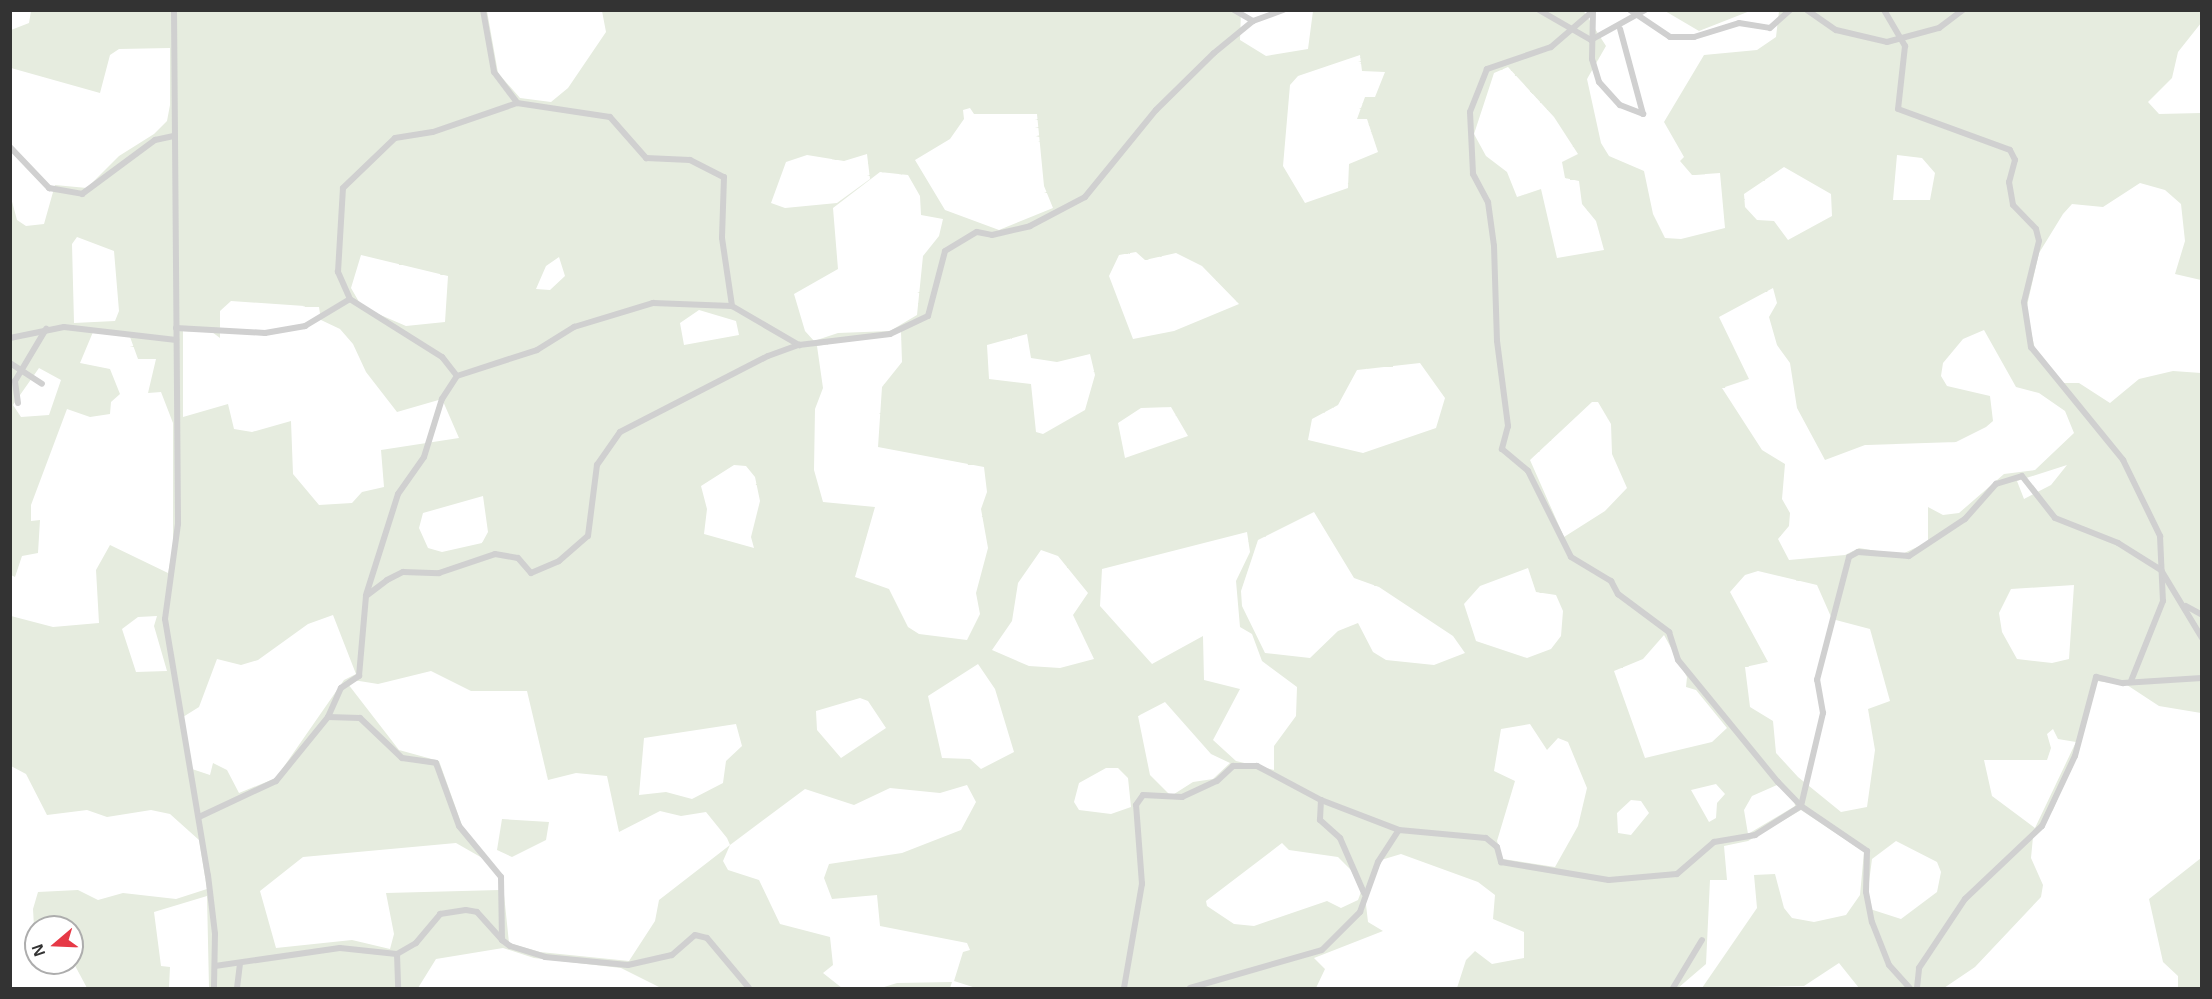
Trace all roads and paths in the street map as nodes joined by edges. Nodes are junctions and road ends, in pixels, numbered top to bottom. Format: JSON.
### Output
{"nodes":[{"id":1,"x":174,"y":10,"type":"edge"},
{"id":2,"x":483,"y":10,"type":"edge"},
{"id":3,"x":1234,"y":10,"type":"edge"},
{"id":4,"x":1284,"y":10,"type":"edge"},
{"id":5,"x":1539,"y":10,"type":"edge"},
{"id":6,"x":1630,"y":10,"type":"edge"},
{"id":7,"x":1645,"y":10,"type":"edge"},
{"id":8,"x":1790,"y":10,"type":"edge"},
{"id":9,"x":1807,"y":10,"type":"edge"},
{"id":10,"x":1884,"y":10,"type":"edge"},
{"id":11,"x":1963,"y":10,"type":"edge"},
{"id":12,"x":1594,"y":11,"type":"edge"},
{"id":13,"x":1636,"y":16,"type":"junction"},
{"id":14,"x":1253,"y":21,"type":"junction"},
{"id":15,"x":1620,"y":29,"type":"junction"},
{"id":16,"x":1573,"y":30,"type":"junction"},
{"id":17,"x":1591,"y":40,"type":"junction"},
{"id":18,"x":1898,"y":42,"type":"junction"},
{"id":19,"x":517,"y":103,"type":"junction"},
{"id":20,"x":174,"y":136,"type":"junction"},
{"id":21,"x":10,"y":147,"type":"edge"},
{"id":22,"x":350,"y":299,"type":"junction"},
{"id":23,"x":732,"y":306,"type":"junction"},
{"id":24,"x":176,"y":328,"type":"junction"},
{"id":25,"x":46,"y":329,"type":"junction"},
{"id":26,"x":10,"y":338,"type":"edge"},
{"id":27,"x":177,"y":340,"type":"junction"},
{"id":28,"x":799,"y":345,"type":"junction"},
{"id":29,"x":10,"y":363,"type":"edge"},
{"id":30,"x":21,"y":368,"type":"junction"},
{"id":31,"x":457,"y":376,"type":"junction"},
{"id":32,"x":42,"y":384,"type":"dead end"},
{"id":33,"x":18,"y":403,"type":"dead end"},
{"id":34,"x":2161,"y":570,"type":"junction"},
{"id":35,"x":366,"y":596,"type":"junction"},
{"id":36,"x":2186,"y":606,"type":"junction"},
{"id":37,"x":2202,"y":615,"type":"edge"},
{"id":38,"x":2202,"y":638,"type":"edge"},
{"id":39,"x":2202,"y":678,"type":"edge"},
{"id":40,"x":2131,"y":681,"type":"junction"},
{"id":41,"x":328,"y":717,"type":"junction"},
{"id":42,"x":1321,"y":800,"type":"junction"},
{"id":43,"x":1801,"y":806,"type":"junction"},
{"id":44,"x":199,"y":818,"type":"junction"},
{"id":45,"x":1399,"y":830,"type":"junction"},
{"id":46,"x":1364,"y":892,"type":"junction"},
{"id":47,"x":502,"y":940,"type":"junction"},
{"id":48,"x":1702,"y":940,"type":"dead end"},
{"id":49,"x":398,"y":954,"type":"junction"},
{"id":50,"x":240,"y":963,"type":"junction"},
{"id":51,"x":214,"y":966,"type":"junction"},
{"id":52,"x":214,"y":988,"type":"edge"},
{"id":53,"x":237,"y":988,"type":"edge"},
{"id":54,"x":398,"y":988,"type":"edge"},
{"id":55,"x":749,"y":988,"type":"edge"},
{"id":56,"x":1124,"y":988,"type":"edge"},
{"id":57,"x":1190,"y":988,"type":"edge"},
{"id":58,"x":1673,"y":988,"type":"edge"},
{"id":59,"x":1910,"y":988,"type":"edge"},
{"id":60,"x":1917,"y":988,"type":"edge"}],
"edges":[{"from":1,"to":20,"type":"street"},
{"from":2,"to":19,"type":"street"},
{"from":3,"to":14,"type":"street"},
{"from":4,"to":14,"type":"street"},
{"from":5,"to":16,"type":"street"},
{"from":6,"to":13,"type":"street"},
{"from":7,"to":13,"type":"street"},
{"from":8,"to":13,"type":"street"},
{"from":9,"to":18,"type":"street"},
{"from":10,"to":18,"type":"street"},
{"from":11,"to":18,"type":"street"},
{"from":12,"to":16,"type":"street"},
{"from":12,"to":17,"type":"street"},
{"from":13,"to":15,"type":"street"},
{"from":14,"to":28,"type":"street"},
{"from":15,"to":17,"type":"street"},
{"from":15,"to":17,"type":"street"},
{"from":16,"to":17,"type":"street"},
{"from":16,"to":43,"type":"street"},
{"from":18,"to":34,"type":"street"},
{"from":19,"to":22,"type":"street"},
{"from":19,"to":23,"type":"street"},
{"from":20,"to":21,"type":"street"},
{"from":20,"to":24,"type":"street"},
{"from":22,"to":24,"type":"street"},
{"from":22,"to":31,"type":"street"},
{"from":23,"to":28,"type":"street"},
{"from":23,"to":31,"type":"street"},
{"from":24,"to":27,"type":"street"},
{"from":25,"to":26,"type":"street"},
{"from":25,"to":27,"type":"street"},
{"from":25,"to":30,"type":"street"},
{"from":27,"to":44,"type":"street"},
{"from":28,"to":35,"type":"street"},
{"from":29,"to":30,"type":"street"},
{"from":30,"to":32,"type":"street"},
{"from":30,"to":33,"type":"street"},
{"from":31,"to":35,"type":"street"},
{"from":34,"to":36,"type":"street"},
{"from":34,"to":40,"type":"street"},
{"from":34,"to":43,"type":"street"},
{"from":35,"to":41,"type":"street"},
{"from":36,"to":37,"type":"street"},
{"from":36,"to":38,"type":"street"},
{"from":39,"to":40,"type":"street"},
{"from":40,"to":60,"type":"street"},
{"from":41,"to":44,"type":"street"},
{"from":41,"to":47,"type":"street"},
{"from":42,"to":45,"type":"street"},
{"from":42,"to":46,"type":"street"},
{"from":42,"to":56,"type":"street"},
{"from":43,"to":45,"type":"street"},
{"from":43,"to":59,"type":"street"},
{"from":44,"to":51,"type":"street"},
{"from":45,"to":46,"type":"street"},
{"from":46,"to":57,"type":"street"},
{"from":47,"to":49,"type":"street"},
{"from":47,"to":55,"type":"street"},
{"from":48,"to":58,"type":"street"},
{"from":49,"to":50,"type":"street"},
{"from":49,"to":54,"type":"street"},
{"from":50,"to":51,"type":"street"},
{"from":50,"to":53,"type":"street"},
{"from":51,"to":52,"type":"street"}]}
